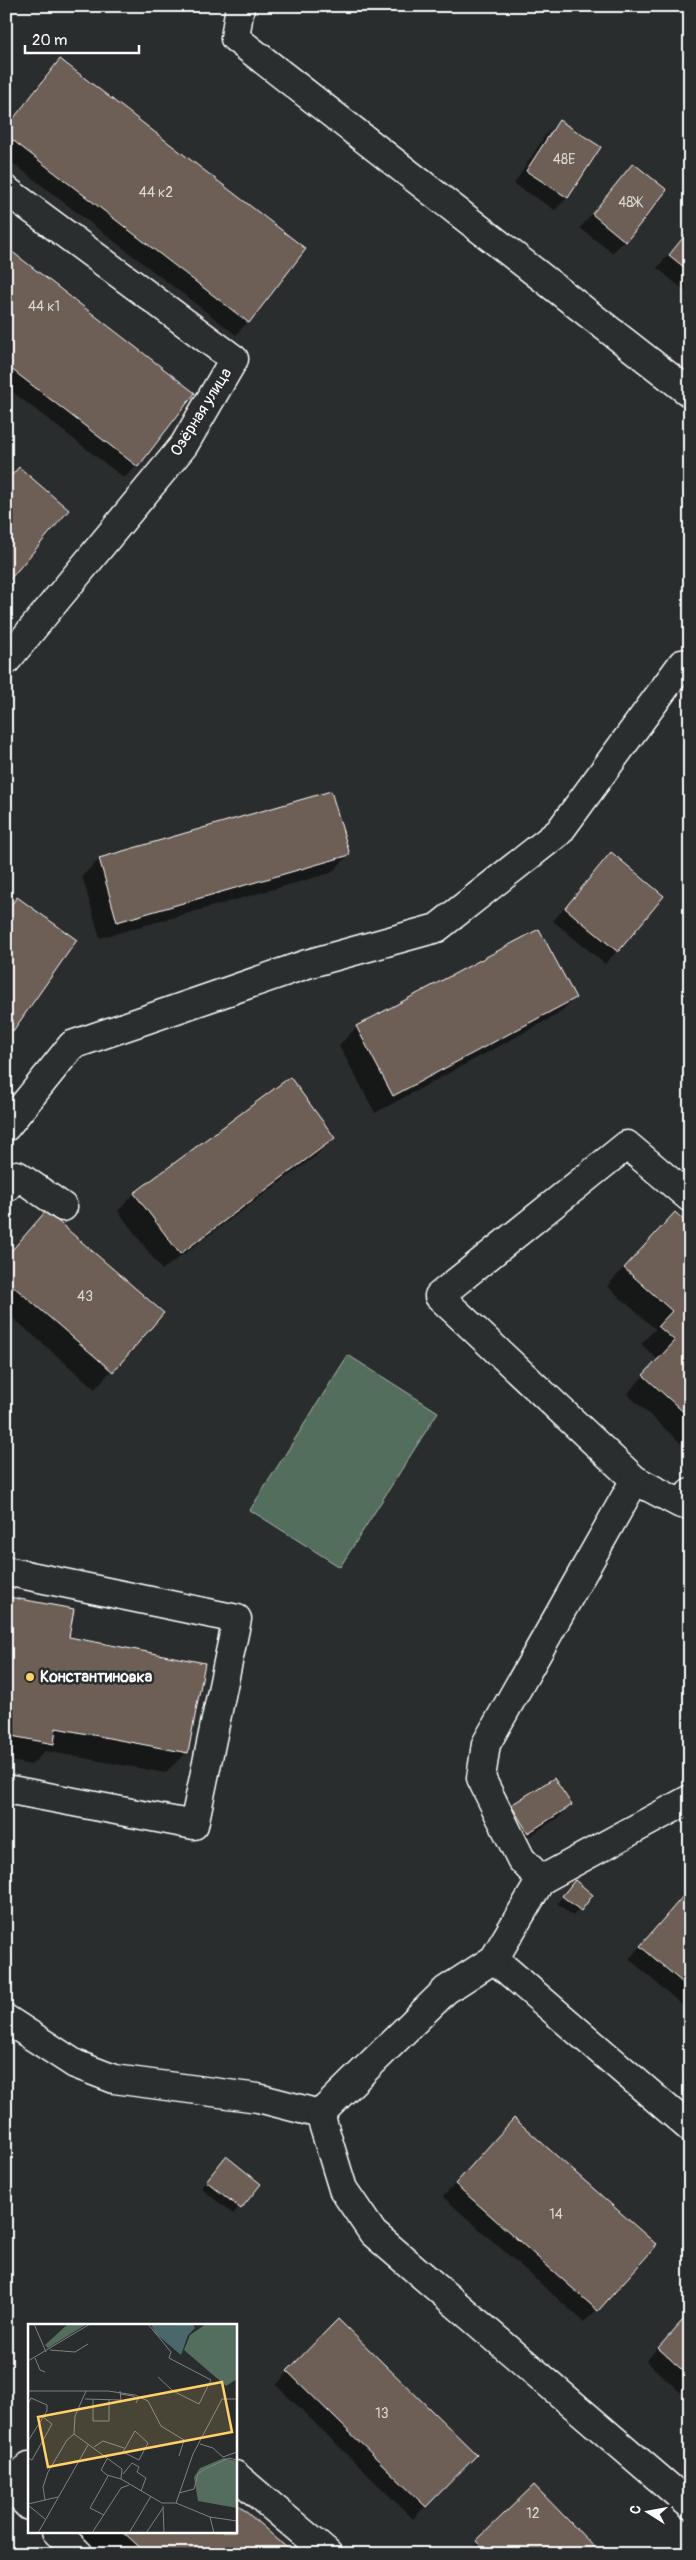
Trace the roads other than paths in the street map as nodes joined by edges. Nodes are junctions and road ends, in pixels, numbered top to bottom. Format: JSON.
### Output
{"nodes":[{"id":1,"x":240,"y":6,"type":"edge"},
{"id":2,"x":6,"y":190,"type":"edge"},
{"id":3,"x":690,"y":393,"type":"edge"},
{"id":4,"x":6,"y":662,"type":"edge"},
{"id":5,"x":690,"y":663,"type":"edge"},
{"id":6,"x":6,"y":1127,"type":"edge"},
{"id":7,"x":6,"y":1188,"type":"edge"},
{"id":8,"x":690,"y":1198,"type":"edge"},
{"id":9,"x":62,"y":1206,"type":"dead end"},
{"id":10,"x":635,"y":1480,"type":"junction"},
{"id":11,"x":690,"y":1494,"type":"edge"},
{"id":12,"x":6,"y":1571,"type":"edge"},
{"id":13,"x":6,"y":1789,"type":"edge"},
{"id":14,"x":690,"y":1799,"type":"edge"},
{"id":15,"x":541,"y":1880,"type":"junction"},
{"id":16,"x":494,"y":1958,"type":"junction"},
{"id":17,"x":6,"y":2019,"type":"edge"},
{"id":18,"x":320,"y":2114,"type":"junction"},
{"id":19,"x":690,"y":2128,"type":"edge"},
{"id":20,"x":28,"y":2467,"type":"edge"},
{"id":21,"x":236,"y":2476,"type":"edge"},
{"id":22,"x":8,"y":2486,"type":"edge"},
{"id":23,"x":28,"y":2505,"type":"edge"},
{"id":24,"x":690,"y":2505,"type":"edge"},
{"id":25,"x":57,"y":2532,"type":"edge"},
{"id":26,"x":79,"y":2554,"type":"edge"},
{"id":27,"x":328,"y":2554,"type":"edge"}],
"edges":[{"from":1,"to":3,"type":"street"},
{"from":2,"to":4,"type":"street","name":"Озёрная улица"},
{"from":5,"to":6,"type":"street"},
{"from":7,"to":9,"type":"street"},
{"from":8,"to":10,"type":"street"},
{"from":10,"to":11,"type":"street"},
{"from":10,"to":15,"type":"street"},
{"from":12,"to":13,"type":"street"},
{"from":14,"to":15,"type":"street"},
{"from":15,"to":16,"type":"street"},
{"from":16,"to":18,"type":"street"},
{"from":16,"to":19,"type":"street"},
{"from":17,"to":18,"type":"street"},
{"from":18,"to":24,"type":"street"},
{"from":20,"to":22,"type":"street"},
{"from":21,"to":27,"type":"street"},
{"from":22,"to":23,"type":"street"},
{"from":25,"to":26,"type":"street"}]}
